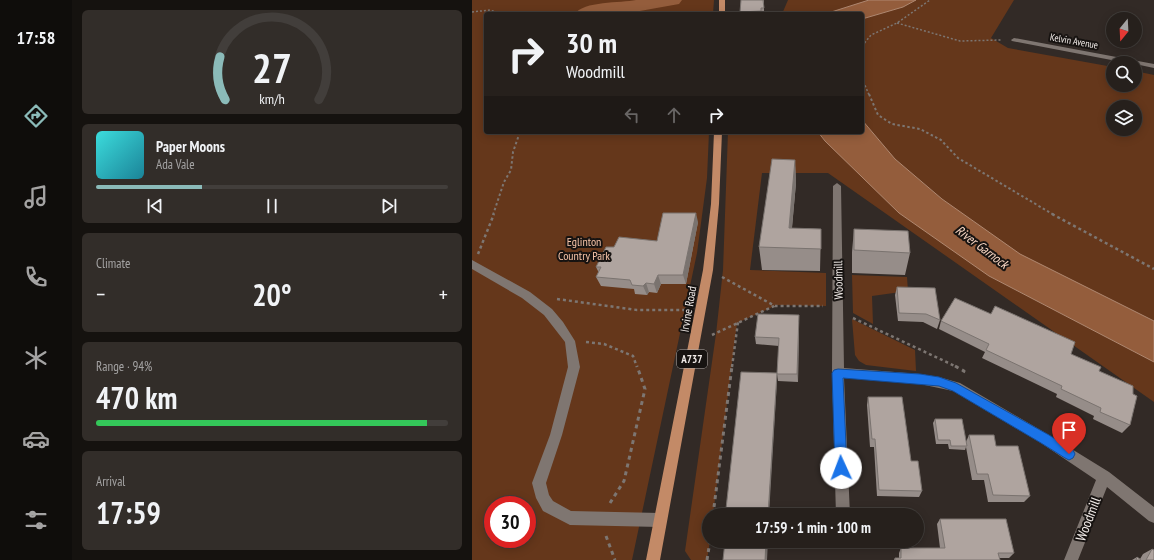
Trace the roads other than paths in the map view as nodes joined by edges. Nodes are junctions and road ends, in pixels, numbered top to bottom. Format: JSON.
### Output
{"nodes":[{"id":1,"x":722,"y":0,"type":"edge"},
{"id":2,"x":722,"y":12,"type":"edge"},
{"id":3,"x":1014,"y":40,"type":"road end"},
{"id":4,"x":1154,"y":66,"type":"edge"},
{"id":5,"x":718,"y":134,"type":"edge"},
{"id":6,"x":836,"y":186,"type":"dead end"},
{"id":7,"x":473,"y":264,"type":"edge"},
{"id":8,"x":838,"y":373,"type":"junction"},
{"id":9,"x":1104,"y":477,"type":"junction"},
{"id":10,"x":843,"y":508,"type":"edge"},
{"id":11,"x":1154,"y":516,"type":"edge"},
{"id":12,"x":660,"y":520,"type":"junction"},
{"id":13,"x":652,"y":560,"type":"edge"},
{"id":14,"x":1071,"y":560,"type":"edge"}],
"edges":[{"from":1,"to":2,"type":"main road"},
{"from":3,"to":4,"type":"street","name":"Kelvin Avenue"},
{"from":5,"to":12,"type":"main road","name":"Irvine Road","number":"A737"},
{"from":6,"to":8,"type":"street","name":"Woodmill"},
{"from":7,"to":12,"type":"street"},
{"from":8,"to":9,"type":"street"},
{"from":8,"to":10,"type":"street","name":"Woodmill"},
{"from":9,"to":11,"type":"street"},
{"from":9,"to":14,"type":"street","name":"Woodmill"},
{"from":12,"to":13,"type":"main road","name":"Irvine Road","number":"A737"}]}
